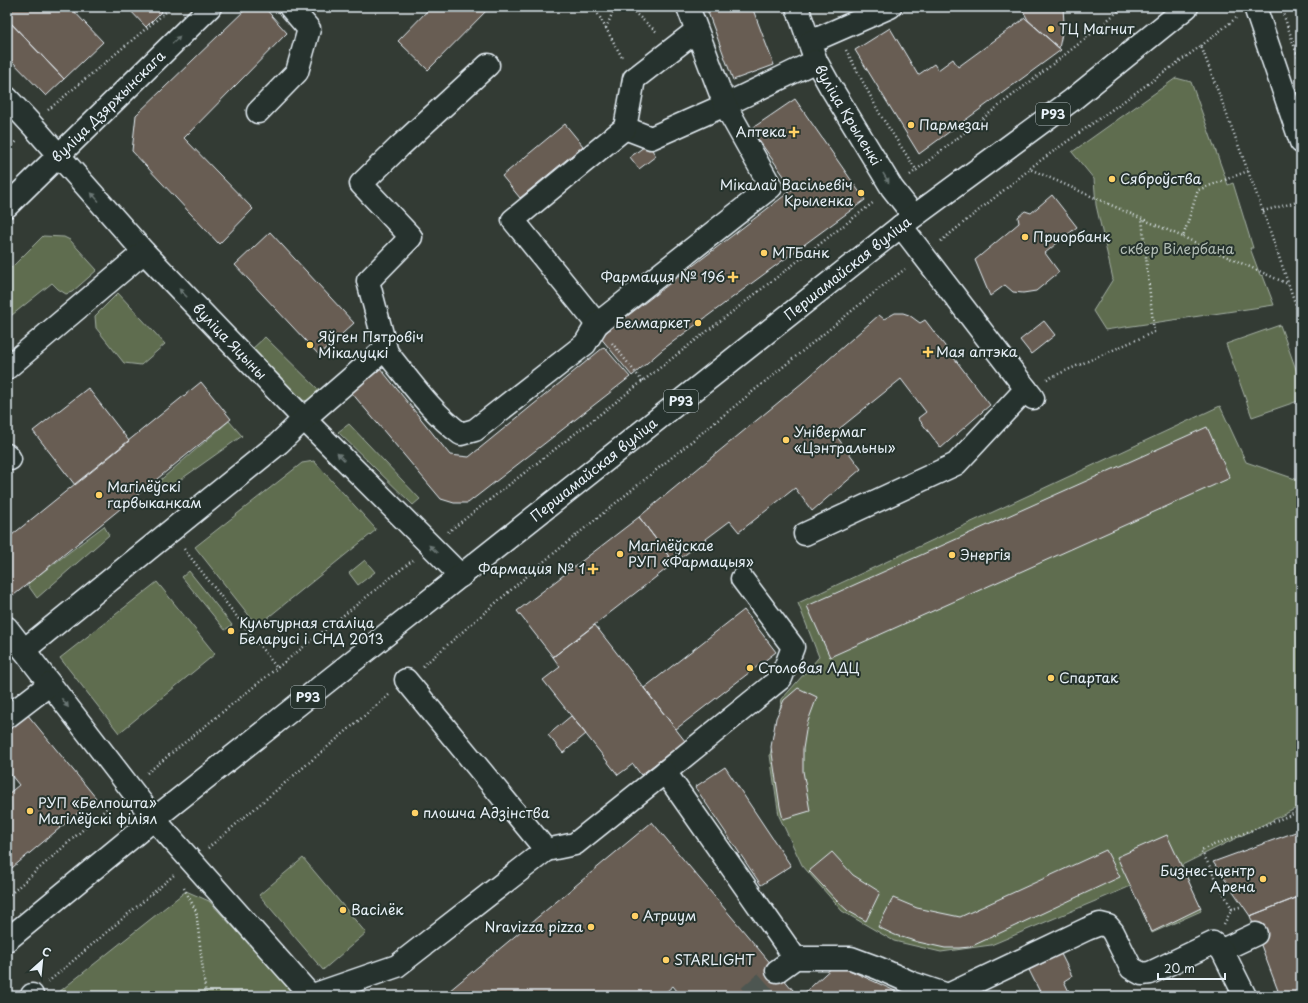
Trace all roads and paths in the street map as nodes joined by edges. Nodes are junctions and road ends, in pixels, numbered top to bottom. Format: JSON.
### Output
{"nodes":[{"id":1,"x":172,"y":7,"type":"edge"},
{"id":2,"x":210,"y":7,"type":"edge"},
{"id":3,"x":290,"y":7,"type":"edge"},
{"id":4,"x":594,"y":7,"type":"edge"},
{"id":5,"x":614,"y":7,"type":"edge"},
{"id":6,"x":628,"y":7,"type":"edge"},
{"id":7,"x":688,"y":7,"type":"edge"},
{"id":8,"x":797,"y":7,"type":"edge"},
{"id":9,"x":890,"y":7,"type":"edge"},
{"id":10,"x":1123,"y":7,"type":"edge"},
{"id":11,"x":1187,"y":7,"type":"edge"},
{"id":12,"x":1281,"y":7,"type":"edge"},
{"id":13,"x":1247,"y":12,"type":"edge"},
{"id":14,"x":606,"y":29,"type":"junction"},
{"id":15,"x":836,"y":30,"type":"junction"},
{"id":16,"x":696,"y":31,"type":"junction"},
{"id":17,"x":1201,"y":46,"type":"junction"},
{"id":18,"x":675,"y":48,"type":"junction"},
{"id":19,"x":813,"y":52,"type":"junction"},
{"id":20,"x":488,"y":65,"type":"dead end"},
{"id":21,"x":1301,"y":66,"type":"edge"},
{"id":22,"x":634,"y":79,"type":"junction"},
{"id":23,"x":7,"y":98,"type":"edge"},
{"id":24,"x":725,"y":105,"type":"junction"},
{"id":25,"x":258,"y":112,"type":"dead end"},
{"id":26,"x":43,"y":114,"type":"dead end"},
{"id":27,"x":625,"y":128,"type":"junction"},
{"id":28,"x":1301,"y":142,"type":"edge"},
{"id":29,"x":58,"y":155,"type":"junction"},
{"id":30,"x":1030,"y":169,"type":"junction"},
{"id":31,"x":917,"y":171,"type":"junction"},
{"id":32,"x":1248,"y":171,"type":"junction"},
{"id":33,"x":892,"y":188,"type":"junction"},
{"id":34,"x":1301,"y":201,"type":"edge"},
{"id":35,"x":7,"y":206,"type":"edge"},
{"id":36,"x":1263,"y":211,"type":"junction"},
{"id":37,"x":1142,"y":218,"type":"junction"},
{"id":38,"x":907,"y":221,"type":"junction"},
{"id":39,"x":1183,"y":237,"type":"junction"},
{"id":40,"x":144,"y":252,"type":"junction"},
{"id":41,"x":923,"y":255,"type":"junction"},
{"id":42,"x":1288,"y":284,"type":"junction"},
{"id":43,"x":1301,"y":320,"type":"edge"},
{"id":44,"x":597,"y":324,"type":"junction"},
{"id":45,"x":387,"y":353,"type":"junction"},
{"id":46,"x":7,"y":368,"type":"edge"},
{"id":47,"x":643,"y":382,"type":"junction"},
{"id":48,"x":1030,"y":393,"type":"junction"},
{"id":49,"x":304,"y":419,"type":"junction"},
{"id":50,"x":170,"y":532,"type":"junction"},
{"id":51,"x":806,"y":534,"type":"dead end"},
{"id":52,"x":430,"y":546,"type":"junction"},
{"id":53,"x":542,"y":562,"type":"dead end"},
{"id":54,"x":461,"y":576,"type":"junction"},
{"id":55,"x":742,"y":579,"type":"dead end"},
{"id":56,"x":7,"y":628,"type":"edge"},
{"id":57,"x":24,"y":650,"type":"junction"},
{"id":58,"x":276,"y":668,"type":"junction"},
{"id":59,"x":406,"y":680,"type":"dead end"},
{"id":60,"x":50,"y":684,"type":"junction"},
{"id":61,"x":7,"y":717,"type":"edge"},
{"id":62,"x":665,"y":772,"type":"junction"},
{"id":63,"x":129,"y":787,"type":"junction"},
{"id":64,"x":272,"y":794,"type":"dead end"},
{"id":65,"x":1301,"y":812,"type":"edge"},
{"id":66,"x":154,"y":819,"type":"junction"},
{"id":67,"x":546,"y":850,"type":"junction"},
{"id":68,"x":192,"y":861,"type":"junction"},
{"id":69,"x":179,"y":880,"type":"dead end"},
{"id":70,"x":182,"y":886,"type":"dead end"},
{"id":71,"x":7,"y":897,"type":"edge"},
{"id":72,"x":1232,"y":910,"type":"dead end"},
{"id":73,"x":1256,"y":934,"type":"dead end"},
{"id":74,"x":7,"y":940,"type":"edge"},
{"id":75,"x":1222,"y":950,"type":"junction"},
{"id":76,"x":795,"y":958,"type":"junction"},
{"id":77,"x":777,"y":971,"type":"tunnel mouth"},
{"id":78,"x":948,"y":995,"type":"edge"},
{"id":79,"x":32,"y":996,"type":"edge"},
{"id":80,"x":206,"y":996,"type":"edge"},
{"id":81,"x":310,"y":996,"type":"edge"},
{"id":82,"x":1245,"y":996,"type":"edge"}],
"edges":[{"from":1,"to":26,"type":"path"},
{"from":29,"to":2,"type":"street","name":"вуліца Дзяржынскага","one_way":true},
{"from":3,"to":25,"type":"street"},
{"from":4,"to":14,"type":"path"},
{"from":5,"to":14,"type":"path"},
{"from":6,"to":18,"type":"path"},
{"from":7,"to":16,"type":"street"},
{"from":8,"to":19,"type":"street","name":"вуліца Крыленкі"},
{"from":9,"to":15,"type":"street"},
{"from":10,"to":31,"type":"path"},
{"from":11,"to":38,"type":"street","name":"Першамайская вуліца","number":"Р93"},
{"from":12,"to":21,"type":"path"},
{"from":13,"to":17,"type":"path"},
{"from":13,"to":28,"type":"street"},
{"from":14,"to":22,"type":"path"},
{"from":15,"to":19,"type":"street"},
{"from":15,"to":31,"type":"path"},
{"from":16,"to":18,"type":"street"},
{"from":16,"to":24,"type":"street"},
{"from":17,"to":30,"type":"path"},
{"from":17,"to":32,"type":"path"},
{"from":18,"to":22,"type":"street"},
{"from":19,"to":24,"type":"street"},
{"from":19,"to":33,"type":"street","name":"вуліца Крыленкі","one_way":true},
{"from":20,"to":45,"type":"street"},
{"from":22,"to":27,"type":"street"},
{"from":23,"to":29,"type":"street","name":"вуліца Яцыны"},
{"from":24,"to":27,"type":"street"},
{"from":24,"to":44,"type":"street"},
{"from":27,"to":44,"type":"street"},
{"from":29,"to":35,"type":"street","name":"вуліца Дзяржынскага"},
{"from":40,"to":29,"type":"street","name":"вуліца Яцыны","one_way":true},
{"from":30,"to":37,"type":"path"},
{"from":30,"to":41,"type":"path"},
{"from":31,"to":33,"type":"path"},
{"from":32,"to":36,"type":"path"},
{"from":32,"to":39,"type":"path"},
{"from":33,"to":38,"type":"street","name":"вуліца Крыленкі"},
{"from":33,"to":47,"type":"path"},
{"from":34,"to":36,"type":"path"},
{"from":36,"to":42,"type":"path"},
{"from":37,"to":39,"type":"path"},
{"from":37,"to":48,"type":"path"},
{"from":38,"to":41,"type":"street","name":"вуліца Крыленкі"},
{"from":38,"to":54,"type":"street","name":"Першамайская вуліца","number":"Р93"},
{"from":39,"to":42,"type":"path"},
{"from":40,"to":46,"type":"street"},
{"from":49,"to":40,"type":"street","name":"вуліца Яцыны","one_way":true},
{"from":41,"to":48,"type":"street","name":"вуліца Крыленкі"},
{"from":41,"to":53,"type":"path"},
{"from":42,"to":43,"type":"path"},
{"from":44,"to":45,"type":"street"},
{"from":44,"to":47,"type":"path"},
{"from":45,"to":49,"type":"street"},
{"from":47,"to":52,"type":"path"},
{"from":48,"to":51,"type":"street"},
{"from":49,"to":50,"type":"street"},
{"from":52,"to":49,"type":"street","name":"вуліца Яцыны","one_way":true},
{"from":50,"to":57,"type":"street"},
{"from":50,"to":58,"type":"path"},
{"from":54,"to":52,"type":"street","name":"вуліца Яцыны","one_way":true},
{"from":52,"to":58,"type":"path"},
{"from":54,"to":66,"type":"street","name":"Першамайская вуліца","number":"Р93"},
{"from":55,"to":62,"type":"street"},
{"from":56,"to":57,"type":"street"},
{"from":57,"to":60,"type":"street"},
{"from":58,"to":63,"type":"path"},
{"from":59,"to":67,"type":"street"},
{"from":60,"to":61,"type":"street"},
{"from":60,"to":63,"type":"street","one_way":true},
{"from":62,"to":67,"type":"street"},
{"from":62,"to":76,"type":"street"},
{"from":63,"to":66,"type":"street"},
{"from":63,"to":71,"type":"path"},
{"from":64,"to":68,"type":"path"},
{"from":65,"to":72,"type":"path"},
{"from":66,"to":68,"type":"street"},
{"from":66,"to":74,"type":"street","name":"Першамайская вуліца","number":"Р93"},
{"from":67,"to":81,"type":"street"},
{"from":68,"to":81,"type":"street"},
{"from":69,"to":79,"type":"path"},
{"from":70,"to":80,"type":"path"},
{"from":73,"to":75,"type":"street"},
{"from":75,"to":78,"type":"street"},
{"from":75,"to":82,"type":"street"},
{"from":76,"to":77,"type":"street"},
{"from":76,"to":78,"type":"street"}]}
